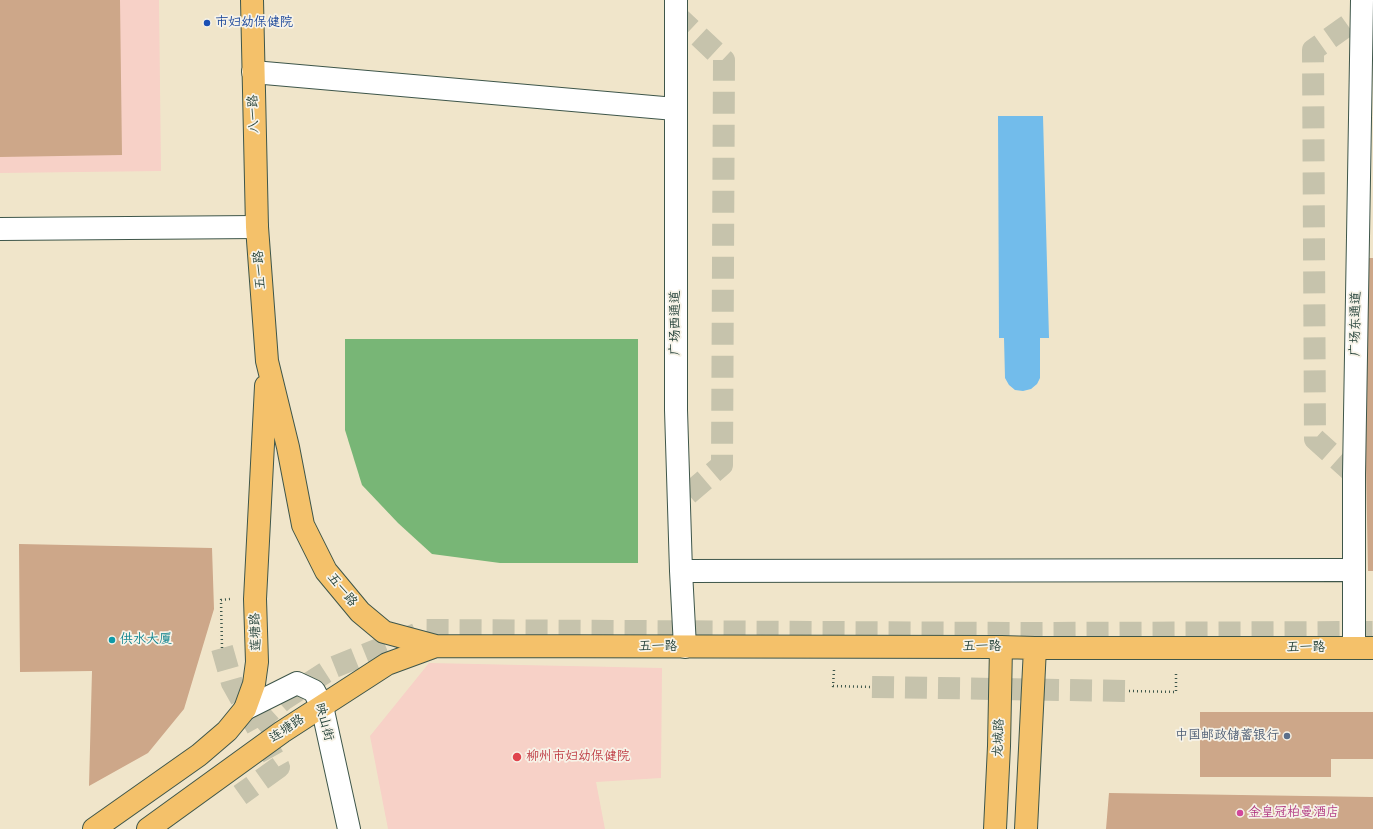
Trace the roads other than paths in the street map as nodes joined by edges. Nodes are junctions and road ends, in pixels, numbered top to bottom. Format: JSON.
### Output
{"nodes":[{"id":1,"x":252,"y":0,"type":"edge"},
{"id":2,"x":676,"y":0,"type":"edge"},
{"id":3,"x":1362,"y":0,"type":"edge"},
{"id":4,"x":253,"y":72,"type":"junction"},
{"id":5,"x":675,"y":108,"type":"junction"},
{"id":6,"x":257,"y":227,"type":"junction"},
{"id":7,"x":0,"y":229,"type":"edge"},
{"id":8,"x":267,"y":361,"type":"junction"},
{"id":9,"x":1342,"y":570,"type":"dead end"},
{"id":10,"x":681,"y":571,"type":"junction"},
{"id":11,"x":436,"y":646,"type":"junction"},
{"id":12,"x":685,"y":647,"type":"junction"},
{"id":13,"x":1001,"y":647,"type":"junction"},
{"id":14,"x":1034,"y":648,"type":"junction"},
{"id":15,"x":1363,"y":648,"type":"edge"},
{"id":16,"x":322,"y":706,"type":"junction"},
{"id":17,"x":245,"y":709,"type":"junction"},
{"id":18,"x":94,"y":829,"type":"edge"},
{"id":19,"x":148,"y":829,"type":"edge"},
{"id":20,"x":349,"y":829,"type":"edge"},
{"id":21,"x":995,"y":829,"type":"edge"},
{"id":22,"x":1026,"y":829,"type":"edge"}],
"edges":[{"from":1,"to":4,"type":"main road","name":"八一路"},
{"from":2,"to":5,"type":"street","name":"广场西通道"},
{"from":3,"to":15,"type":"street","name":"广场东通道"},
{"from":4,"to":5,"type":"street"},
{"from":4,"to":6,"type":"main road","name":"八一路"},
{"from":5,"to":10,"type":"street","name":"广场西通道"},
{"from":6,"to":7,"type":"street"},
{"from":6,"to":8,"type":"main road","name":"五一路"},
{"from":8,"to":11,"type":"main road","name":"五一路"},
{"from":8,"to":17,"type":"main road","name":"莲塘路"},
{"from":9,"to":10,"type":"street"},
{"from":10,"to":12,"type":"street","name":"广场西通道"},
{"from":11,"to":12,"type":"main road","name":"五一路"},
{"from":11,"to":16,"type":"main road","name":"连塘路"},
{"from":12,"to":13,"type":"main road","name":"五一路"},
{"from":13,"to":14,"type":"main road","name":"五一路"},
{"from":13,"to":21,"type":"main road","name":"龙城路"},
{"from":14,"to":15,"type":"main road","name":"五一路"},
{"from":14,"to":22,"type":"main road"},
{"from":16,"to":17,"type":"street","name":"映山街"},
{"from":16,"to":19,"type":"main road","name":"连塘路"},
{"from":16,"to":20,"type":"street","name":"映山街"},
{"from":17,"to":18,"type":"main road","name":"莲塘路"}]}
